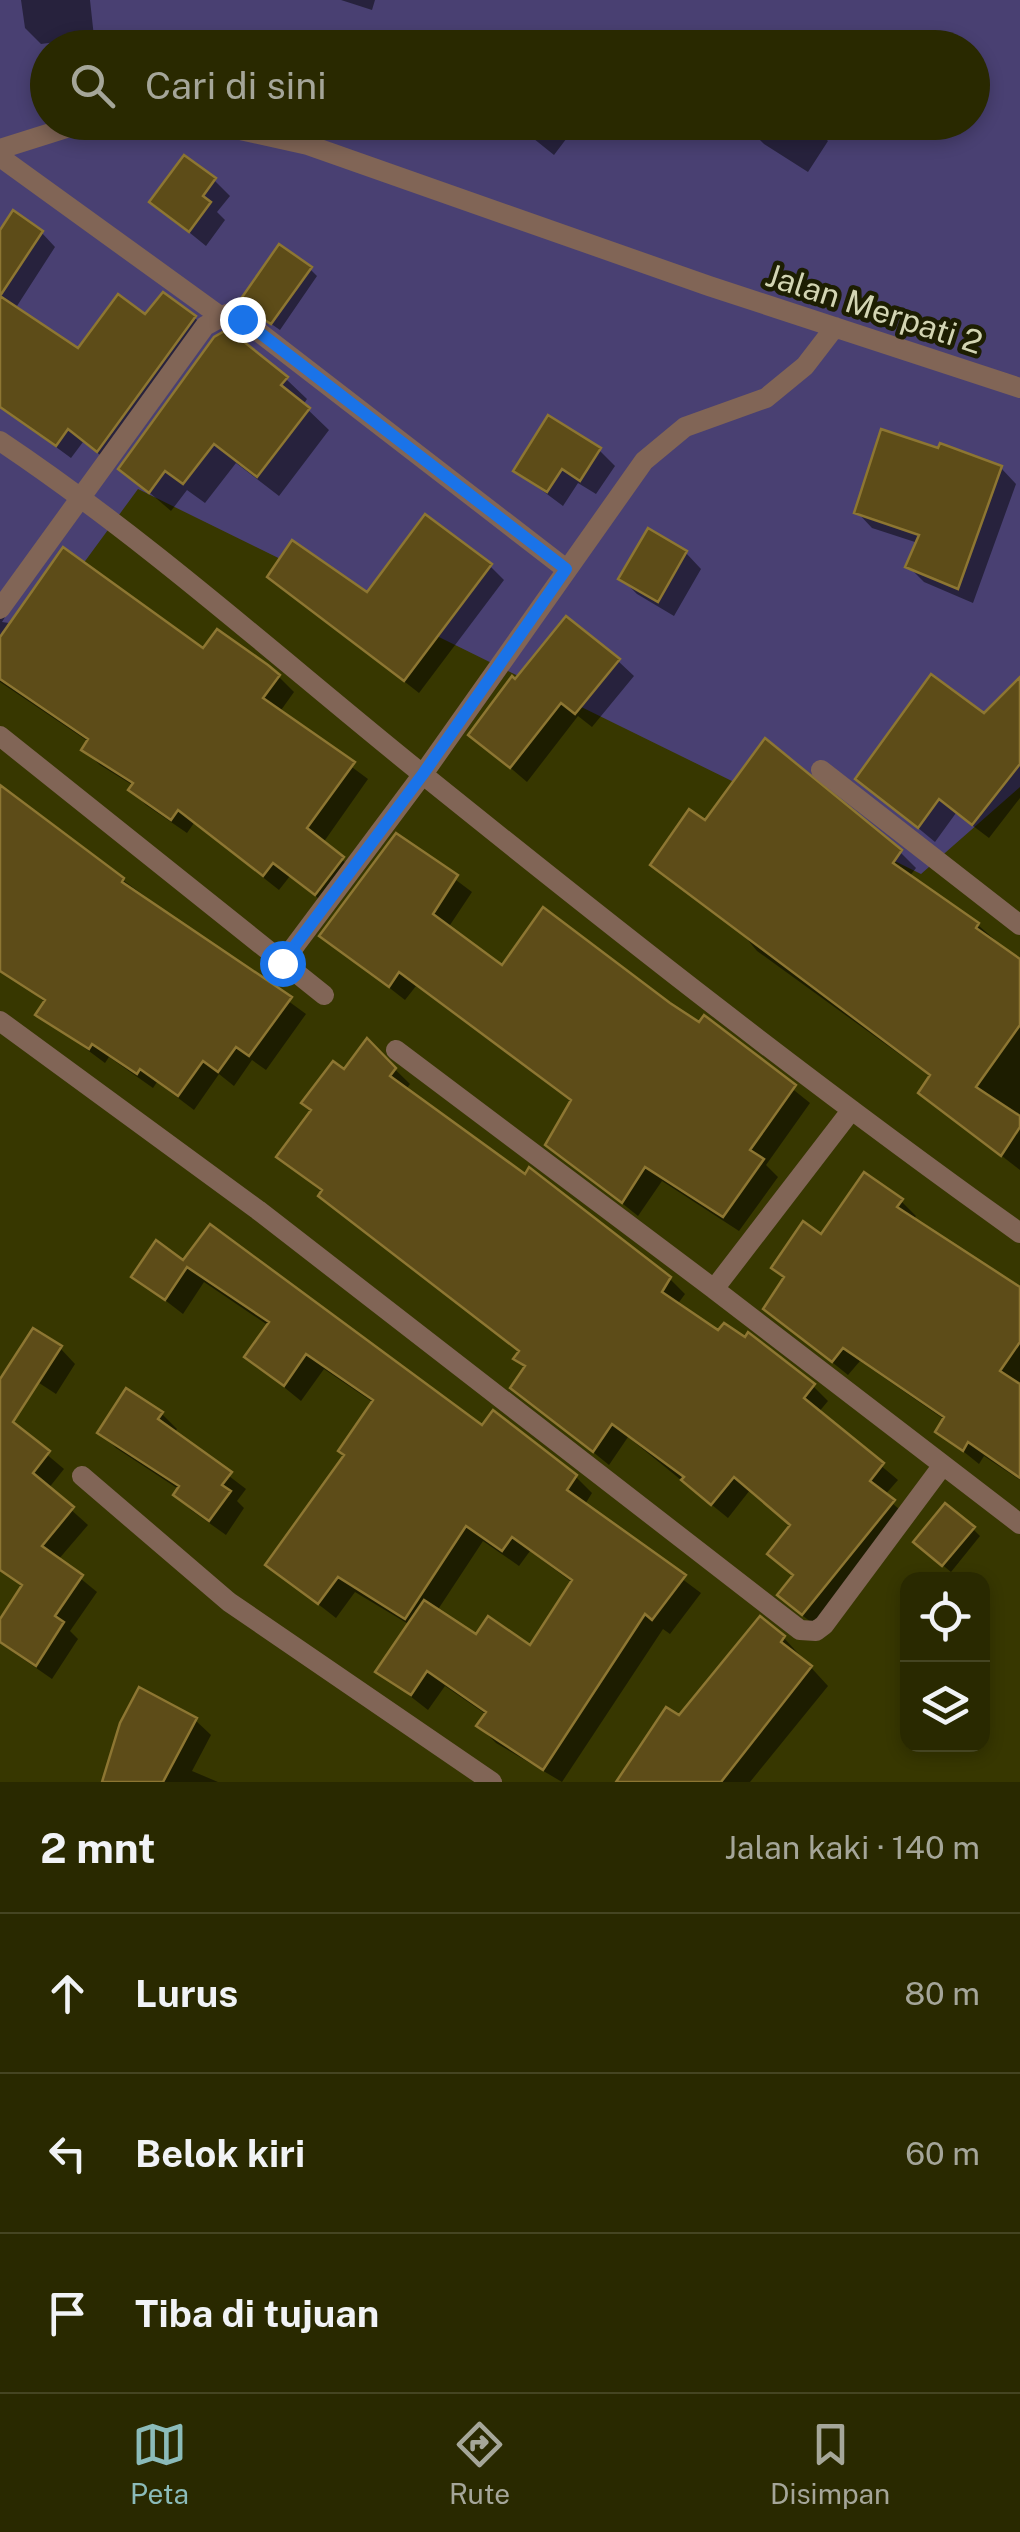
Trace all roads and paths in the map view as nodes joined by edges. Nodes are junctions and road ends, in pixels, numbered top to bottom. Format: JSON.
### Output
{"nodes":[{"id":1,"x":30,"y":139,"type":"edge"},
{"id":2,"x":289,"y":140,"type":"edge"},
{"id":3,"x":0,"y":149,"type":"edge"},
{"id":4,"x":0,"y":157,"type":"edge"},
{"id":5,"x":220,"y":316,"type":"junction"},
{"id":6,"x":835,"y":328,"type":"junction"},
{"id":7,"x":1020,"y":388,"type":"edge"},
{"id":8,"x":0,"y":441,"type":"edge"},
{"id":9,"x":82,"y":496,"type":"junction"},
{"id":10,"x":566,"y":569,"type":"junction"},
{"id":11,"x":0,"y":609,"type":"edge"},
{"id":12,"x":0,"y":736,"type":"edge"},
{"id":13,"x":821,"y":770,"type":"dead end"},
{"id":14,"x":423,"y":774,"type":"junction"},
{"id":15,"x":1020,"y":925,"type":"edge"},
{"id":16,"x":282,"y":963,"type":"junction"},
{"id":17,"x":324,"y":994,"type":"dead end"},
{"id":18,"x":0,"y":1020,"type":"edge"},
{"id":19,"x":396,"y":1050,"type":"dead end"},
{"id":20,"x":850,"y":1112,"type":"junction"},
{"id":21,"x":1020,"y":1234,"type":"edge"},
{"id":22,"x":714,"y":1289,"type":"junction"},
{"id":23,"x":943,"y":1465,"type":"junction"},
{"id":24,"x":82,"y":1476,"type":"dead end"},
{"id":25,"x":1020,"y":1524,"type":"edge"},
{"id":26,"x":492,"y":1782,"type":"edge"}],
"edges":[{"from":1,"to":3,"type":"street"},
{"from":2,"to":6,"type":"street","name":"Jalan Merpati 2"},
{"from":4,"to":5,"type":"street"},
{"from":5,"to":9,"type":"street"},
{"from":5,"to":10,"type":"street"},
{"from":6,"to":7,"type":"street","name":"Jalan Merpati 2"},
{"from":6,"to":10,"type":"street"},
{"from":8,"to":9,"type":"street"},
{"from":9,"to":11,"type":"street"},
{"from":9,"to":14,"type":"street"},
{"from":10,"to":14,"type":"street"},
{"from":12,"to":16,"type":"street"},
{"from":13,"to":15,"type":"street"},
{"from":14,"to":16,"type":"street"},
{"from":14,"to":20,"type":"street"},
{"from":16,"to":17,"type":"street"},
{"from":18,"to":23,"type":"street"},
{"from":19,"to":22,"type":"street"},
{"from":20,"to":21,"type":"street"},
{"from":20,"to":22,"type":"street"},
{"from":22,"to":23,"type":"street"},
{"from":23,"to":25,"type":"street"},
{"from":24,"to":26,"type":"street"}]}
